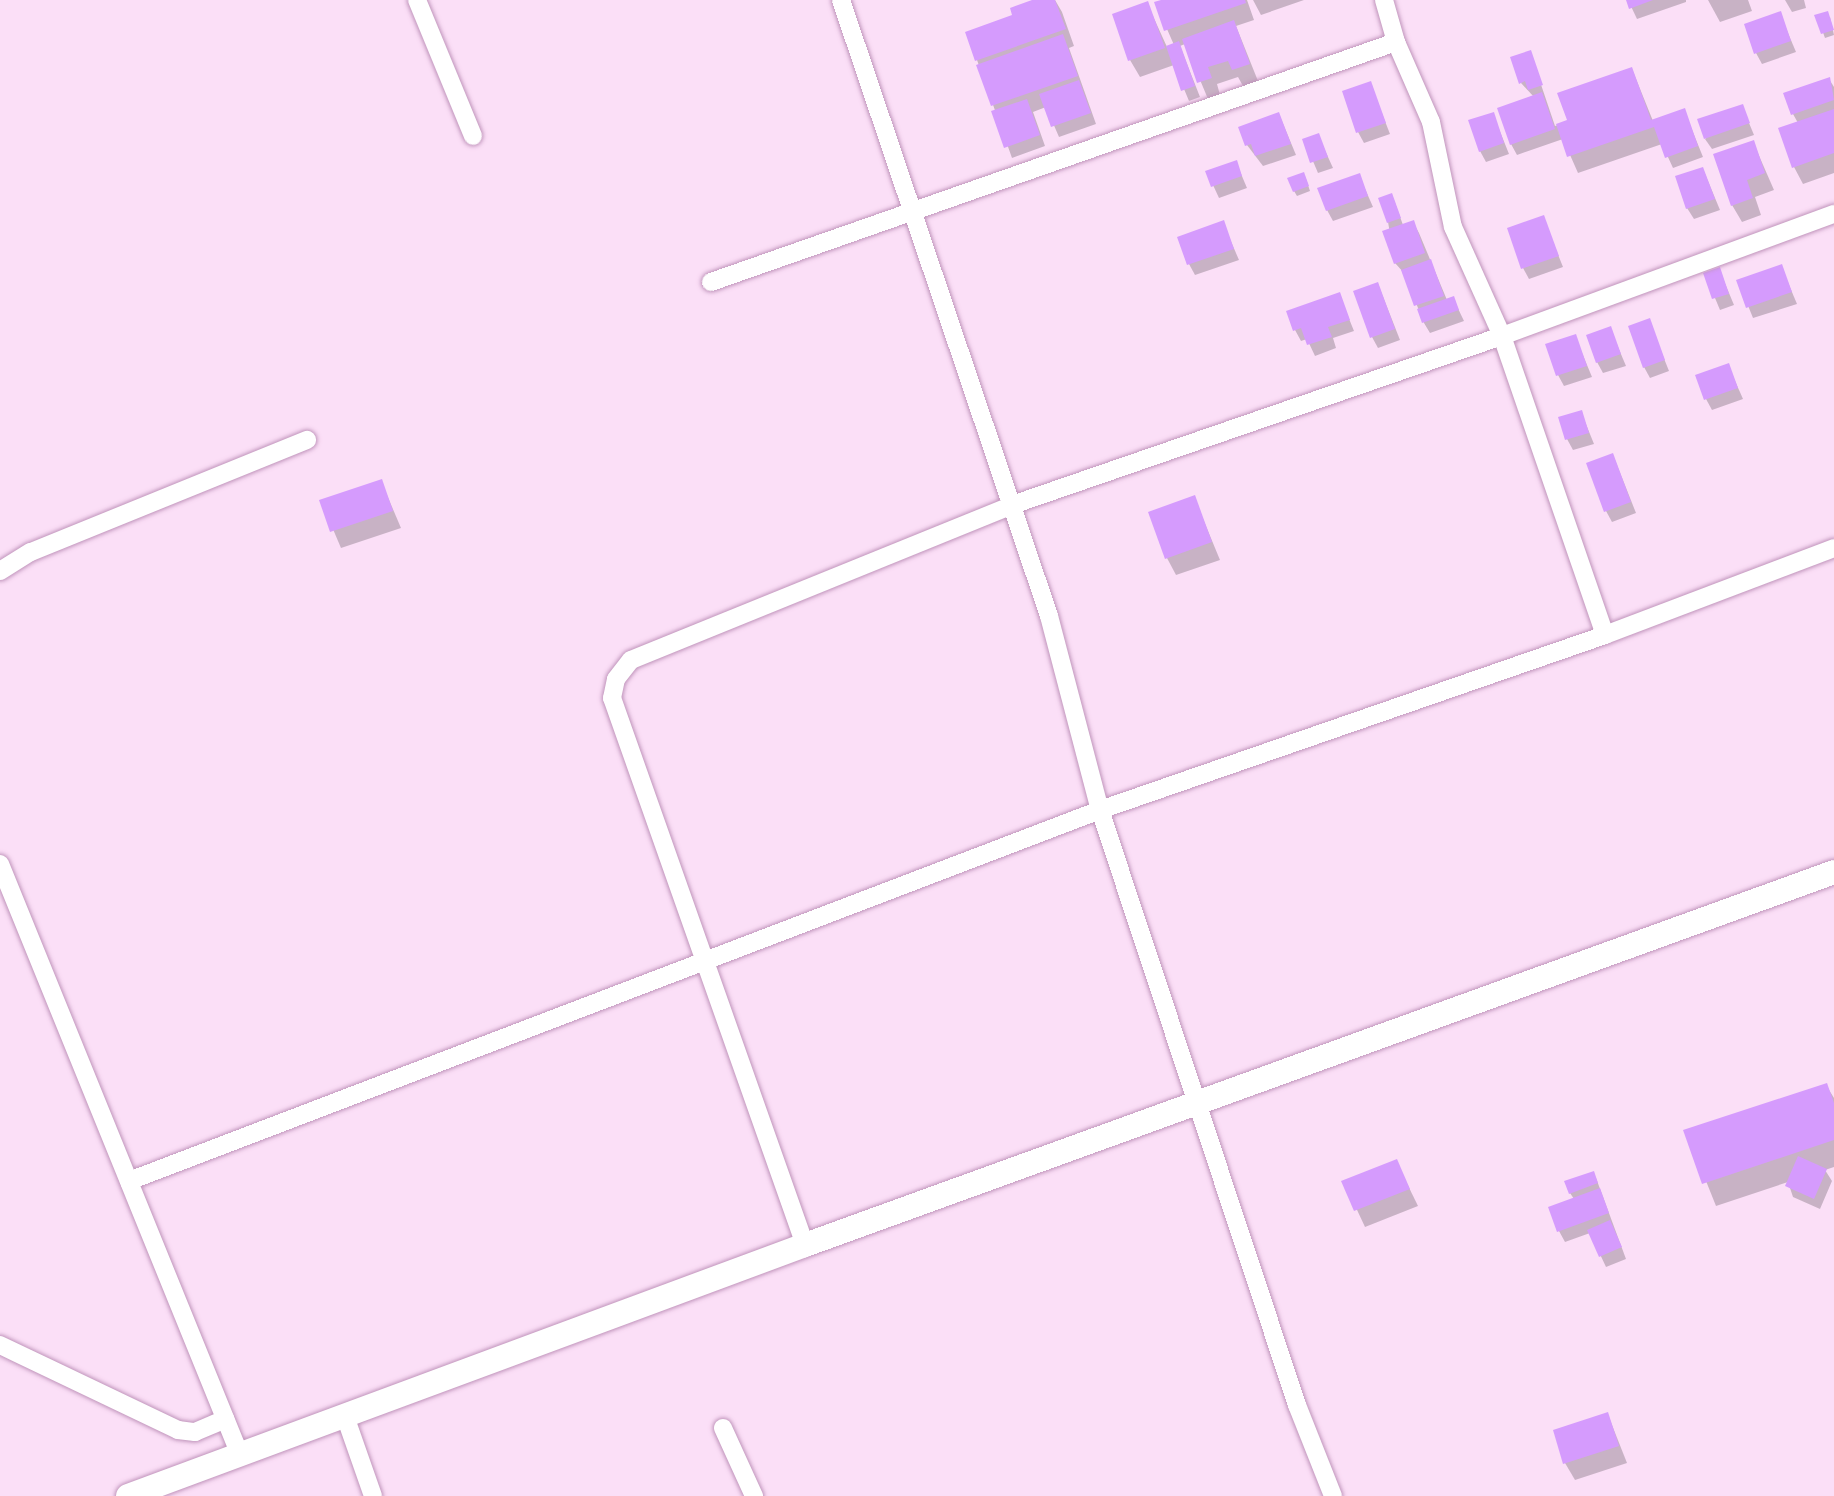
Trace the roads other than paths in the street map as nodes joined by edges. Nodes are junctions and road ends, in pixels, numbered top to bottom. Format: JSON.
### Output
{"nodes":[{"id":1,"x":417,"y":0,"type":"edge"},
{"id":2,"x":842,"y":0,"type":"edge"},
{"id":3,"x":1384,"y":0,"type":"edge"},
{"id":4,"x":1396,"y":42,"type":"junction"},
{"id":5,"x":473,"y":136,"type":"dead end"},
{"id":6,"x":913,"y":214,"type":"junction"},
{"id":7,"x":1834,"y":214,"type":"edge"},
{"id":8,"x":711,"y":282,"type":"dead end"},
{"id":9,"x":1502,"y":336,"type":"junction"},
{"id":10,"x":307,"y":440,"type":"dead end"},
{"id":11,"x":1012,"y":505,"type":"junction"},
{"id":12,"x":1834,"y":548,"type":"edge"},
{"id":13,"x":0,"y":571,"type":"edge"},
{"id":14,"x":1605,"y":635,"type":"junction"},
{"id":15,"x":1100,"y":810,"type":"junction"},
{"id":16,"x":0,"y":864,"type":"edge"},
{"id":17,"x":1834,"y":872,"type":"edge"},
{"id":18,"x":702,"y":963,"type":"junction"},
{"id":19,"x":1199,"y":1100,"type":"junction"},
{"id":20,"x":129,"y":1181,"type":"junction"},
{"id":21,"x":805,"y":1245,"type":"junction"},
{"id":22,"x":0,"y":1345,"type":"edge"},
{"id":23,"x":345,"y":1416,"type":"junction"},
{"id":24,"x":225,"y":1419,"type":"junction"},
{"id":25,"x":723,"y":1428,"type":"dead end"},
{"id":26,"x":240,"y":1455,"type":"junction"},
{"id":27,"x":128,"y":1496,"type":"edge"},
{"id":28,"x":373,"y":1496,"type":"edge"},
{"id":29,"x":754,"y":1496,"type":"edge"},
{"id":30,"x":1332,"y":1496,"type":"edge"}],
"edges":[{"from":1,"to":5,"type":"street"},
{"from":2,"to":6,"type":"street"},
{"from":3,"to":4,"type":"street"},
{"from":4,"to":6,"type":"street"},
{"from":4,"to":9,"type":"street"},
{"from":6,"to":8,"type":"street"},
{"from":6,"to":11,"type":"street"},
{"from":7,"to":9,"type":"street"},
{"from":9,"to":11,"type":"street"},
{"from":9,"to":14,"type":"street"},
{"from":10,"to":13,"type":"street"},
{"from":11,"to":15,"type":"street"},
{"from":11,"to":18,"type":"street"},
{"from":12,"to":14,"type":"street"},
{"from":14,"to":15,"type":"street"},
{"from":15,"to":18,"type":"street"},
{"from":15,"to":19,"type":"street"},
{"from":16,"to":20,"type":"street"},
{"from":17,"to":19,"type":"street"},
{"from":18,"to":20,"type":"street"},
{"from":18,"to":21,"type":"street"},
{"from":19,"to":21,"type":"street"},
{"from":19,"to":30,"type":"street"},
{"from":20,"to":24,"type":"street"},
{"from":21,"to":23,"type":"street"},
{"from":22,"to":24,"type":"street"},
{"from":23,"to":26,"type":"street"},
{"from":23,"to":28,"type":"street"},
{"from":24,"to":26,"type":"street"},
{"from":25,"to":29,"type":"street"},
{"from":26,"to":27,"type":"street"}]}
